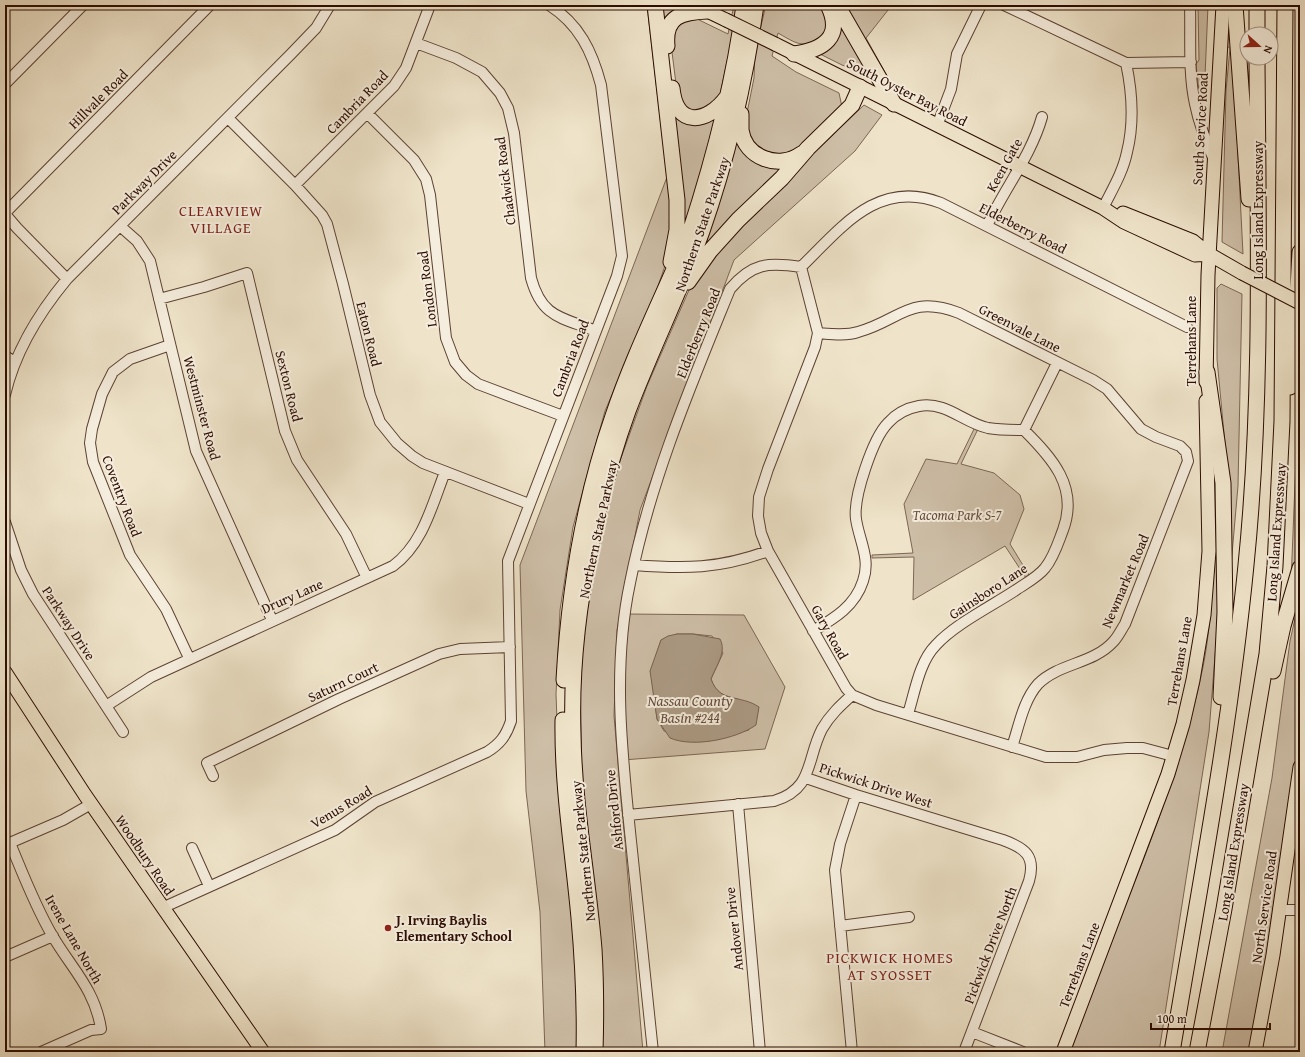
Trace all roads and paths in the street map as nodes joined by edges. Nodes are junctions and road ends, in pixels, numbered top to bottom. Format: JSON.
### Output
{"nodes":[{"id":1,"x":83,"y":5,"type":"edge"},
{"id":2,"x":210,"y":5,"type":"edge"},
{"id":3,"x":330,"y":5,"type":"edge"},
{"id":4,"x":430,"y":5,"type":"edge"},
{"id":5,"x":549,"y":5,"type":"edge"},
{"id":6,"x":655,"y":5,"type":"edge"},
{"id":7,"x":744,"y":5,"type":"edge"},
{"id":8,"x":756,"y":5,"type":"edge"},
{"id":9,"x":828,"y":5,"type":"edge"},
{"id":10,"x":837,"y":5,"type":"edge"},
{"id":11,"x":981,"y":5,"type":"edge"},
{"id":12,"x":1004,"y":5,"type":"edge"},
{"id":13,"x":1190,"y":5,"type":"edge"},
{"id":14,"x":1223,"y":5,"type":"edge"},
{"id":15,"x":1235,"y":5,"type":"edge"},
{"id":16,"x":1257,"y":5,"type":"edge"},
{"id":17,"x":1285,"y":5,"type":"edge"},
{"id":18,"x":702,"y":8,"type":"edge"},
{"id":19,"x":1257,"y":26,"type":"edge"},
{"id":20,"x":416,"y":43,"type":"junction"},
{"id":21,"x":794,"y":54,"type":"junction"},
{"id":22,"x":1191,"y":62,"type":"junction"},
{"id":23,"x":1126,"y":63,"type":"junction"},
{"id":24,"x":1257,"y":66,"type":"edge"},
{"id":25,"x":746,"y":69,"type":"junction"},
{"id":26,"x":5,"y":84,"type":"edge"},
{"id":27,"x":860,"y":87,"type":"junction"},
{"id":28,"x":728,"y":96,"type":"junction"},
{"id":29,"x":894,"y":104,"type":"junction"},
{"id":30,"x":366,"y":113,"type":"junction"},
{"id":31,"x":1042,"y":116,"type":"dead end"},
{"id":32,"x":228,"y":118,"type":"junction"},
{"id":33,"x":937,"y":126,"type":"junction"},
{"id":34,"x":808,"y":148,"type":"junction"},
{"id":35,"x":1214,"y":162,"type":"junction"},
{"id":36,"x":1020,"y":166,"type":"junction"},
{"id":37,"x":295,"y":185,"type":"junction"},
{"id":38,"x":1103,"y":208,"type":"junction"},
{"id":39,"x":5,"y":214,"type":"edge"},
{"id":40,"x":120,"y":226,"type":"junction"},
{"id":41,"x":987,"y":226,"type":"junction"},
{"id":42,"x":1258,"y":245,"type":"junction"},
{"id":43,"x":1300,"y":252,"type":"edge"},
{"id":44,"x":1209,"y":254,"type":"junction"},
{"id":45,"x":801,"y":268,"type":"junction"},
{"id":46,"x":67,"y":279,"type":"junction"},
{"id":47,"x":159,"y":299,"type":"junction"},
{"id":48,"x":1300,"y":303,"type":"edge"},
{"id":49,"x":665,"y":308,"type":"junction"},
{"id":50,"x":1187,"y":327,"type":"dead end"},
{"id":51,"x":596,"y":331,"type":"junction"},
{"id":52,"x":818,"y":333,"type":"junction"},
{"id":53,"x":170,"y":345,"type":"junction"},
{"id":54,"x":5,"y":356,"type":"edge"},
{"id":55,"x":15,"y":362,"type":"junction"},
{"id":56,"x":1057,"y":363,"type":"junction"},
{"id":57,"x":1207,"y":372,"type":"junction"},
{"id":58,"x":5,"y":395,"type":"edge"},
{"id":59,"x":563,"y":416,"type":"junction"},
{"id":60,"x":1282,"y":421,"type":"junction"},
{"id":61,"x":1024,"y":430,"type":"junction"},
{"id":62,"x":1186,"y":452,"type":"joint"},
{"id":63,"x":444,"y":472,"type":"junction"},
{"id":64,"x":529,"y":504,"type":"junction"},
{"id":65,"x":5,"y":522,"type":"edge"},
{"id":66,"x":7,"y":542,"type":"edge"},
{"id":67,"x":768,"y":551,"type":"junction"},
{"id":68,"x":9,"y":554,"type":"edge"},
{"id":69,"x":634,"y":565,"type":"junction"},
{"id":70,"x":1300,"y":568,"type":"edge"},
{"id":71,"x":367,"y":578,"type":"junction"},
{"id":72,"x":272,"y":620,"type":"junction"},
{"id":73,"x":813,"y":631,"type":"junction"},
{"id":74,"x":510,"y":647,"type":"junction"},
{"id":75,"x":190,"y":658,"type":"junction"},
{"id":76,"x":5,"y":672,"type":"edge"},
{"id":77,"x":852,"y":695,"type":"junction"},
{"id":78,"x":106,"y":706,"type":"junction"},
{"id":79,"x":908,"y":714,"type":"junction"},
{"id":80,"x":123,"y":732,"type":"dead end"},
{"id":81,"x":507,"y":734,"type":"joint"},
{"id":82,"x":1012,"y":747,"type":"junction"},
{"id":83,"x":1173,"y":756,"type":"junction"},
{"id":84,"x":1300,"y":767,"type":"edge"},
{"id":85,"x":213,"y":776,"type":"dead end"},
{"id":86,"x":806,"y":778,"type":"junction"},
{"id":87,"x":856,"y":795,"type":"junction"},
{"id":88,"x":1298,"y":798,"type":"edge"},
{"id":89,"x":91,"y":804,"type":"junction"},
{"id":90,"x":738,"y":804,"type":"junction"},
{"id":91,"x":628,"y":815,"type":"junction"},
{"id":92,"x":1213,"y":821,"type":"junction"},
{"id":93,"x":1238,"y":826,"type":"junction"},
{"id":94,"x":7,"y":844,"type":"edge"},
{"id":95,"x":192,"y":848,"type":"dead end"},
{"id":96,"x":1023,"y":850,"type":"joint"},
{"id":97,"x":209,"y":886,"type":"junction"},
{"id":98,"x":162,"y":908,"type":"junction"},
{"id":99,"x":1280,"y":910,"type":"junction"},
{"id":100,"x":1300,"y":910,"type":"edge"},
{"id":101,"x":909,"y":917,"type":"dead end"},
{"id":102,"x":840,"y":926,"type":"junction"},
{"id":103,"x":53,"y":936,"type":"junction"},
{"id":104,"x":5,"y":957,"type":"edge"},
{"id":105,"x":972,"y":1032,"type":"junction"},
{"id":106,"x":41,"y":1052,"type":"edge"},
{"id":107,"x":263,"y":1052,"type":"edge"},
{"id":108,"x":584,"y":1052,"type":"edge"},
{"id":109,"x":595,"y":1052,"type":"edge"},
{"id":110,"x":653,"y":1052,"type":"edge"},
{"id":111,"x":760,"y":1052,"type":"edge"},
{"id":112,"x":852,"y":1052,"type":"edge"},
{"id":113,"x":964,"y":1052,"type":"edge"},
{"id":114,"x":1023,"y":1052,"type":"edge"},
{"id":115,"x":1063,"y":1052,"type":"edge"},
{"id":116,"x":1172,"y":1052,"type":"edge"},
{"id":117,"x":1198,"y":1052,"type":"edge"},
{"id":118,"x":1256,"y":1052,"type":"edge"}],
"edges":[{"from":1,"to":26,"type":"street"},
{"from":2,"to":39,"type":"street","name":"Hillvale Road"},
{"from":3,"to":32,"type":"street","name":"Parkway Drive"},
{"from":4,"to":20,"type":"street","name":"Cambria Road"},
{"from":5,"to":51,"type":"street","name":"Cambria Road"},
{"from":6,"to":49,"type":"highway"},
{"from":7,"to":28,"type":"highway","name":"Northern State Parkway"},
{"from":8,"to":25,"type":"highway","name":"Northern State Parkway"},
{"from":9,"to":21,"type":"highway"},
{"from":10,"to":29,"type":"highway"},
{"from":11,"to":33,"type":"street"},
{"from":12,"to":23,"type":"street"},
{"from":13,"to":22,"type":"street"},
{"from":14,"to":35,"type":"main road","name":"South Service Road"},
{"from":15,"to":42,"type":"highway"},
{"from":16,"to":19,"type":"highway"},
{"from":17,"to":60,"type":"highway","name":"Long Island Expressway"},
{"from":18,"to":21,"type":"main road","name":"South Oyster Bay Road","bridge":true},
{"from":18,"to":28,"type":"highway"},
{"from":20,"to":30,"type":"street","name":"Cambria Road"},
{"from":20,"to":51,"type":"street","name":"Chadwick Road"},
{"from":21,"to":27,"type":"main road","name":"South Oyster Bay Road"},
{"from":22,"to":23,"type":"street"},
{"from":22,"to":35,"type":"street"},
{"from":23,"to":38,"type":"street"},
{"from":24,"to":42,"type":"highway","name":"Long Island Expressway"},
{"from":25,"to":34,"type":"highway"},
{"from":25,"to":49,"type":"highway","name":"Northern State Parkway"},
{"from":27,"to":29,"type":"main road","name":"South Oyster Bay Road"},
{"from":27,"to":34,"type":"highway"},
{"from":28,"to":49,"type":"highway","name":"Northern State Parkway"},
{"from":29,"to":33,"type":"main road","name":"South Oyster Bay Road"},
{"from":30,"to":37,"type":"street","name":"Cambria Road"},
{"from":30,"to":59,"type":"street","name":"London Road"},
{"from":31,"to":36,"type":"street","name":"Keen Gate"},
{"from":32,"to":37,"type":"street","name":"Eaton Road"},
{"from":32,"to":40,"type":"street","name":"Parkway Drive"},
{"from":33,"to":36,"type":"main road","name":"South Oyster Bay Road"},
{"from":34,"to":49,"type":"highway"},
{"from":35,"to":44,"type":"main road","name":"South Service Road"},
{"from":36,"to":38,"type":"main road","name":"South Oyster Bay Road"},
{"from":36,"to":41,"type":"street","name":"Keen Gate"},
{"from":37,"to":63,"type":"street","name":"Eaton Road"},
{"from":38,"to":44,"type":"main road","name":"South Oyster Bay Road"},
{"from":39,"to":46,"type":"street"},
{"from":40,"to":46,"type":"street","name":"Parkway Drive"},
{"from":40,"to":47,"type":"street","name":"Westminster Road"},
{"from":41,"to":45,"type":"street","name":"Elderberry Road"},
{"from":41,"to":50,"type":"street","name":"Elderberry Road"},
{"from":42,"to":92,"type":"highway","name":"Long Island Expressway"},
{"from":43,"to":60,"type":"highway"},
{"from":44,"to":48,"type":"main road","name":"South Oyster Bay Road","bridge":true},
{"from":44,"to":57,"type":"main road","name":"Terrehans Lane"},
{"from":45,"to":52,"type":"street","name":"Gary Road"},
{"from":45,"to":69,"type":"street","name":"Elderberry Road"},
{"from":46,"to":55,"type":"street","name":"Parkway Drive"},
{"from":47,"to":53,"type":"street","name":"Westminster Road"},
{"from":47,"to":71,"type":"street","name":"Sexton Road"},
{"from":49,"to":108,"type":"highway","name":"Northern State Parkway"},
{"from":49,"to":109,"type":"highway","name":"Northern State Parkway"},
{"from":51,"to":59,"type":"street","name":"Cambria Road"},
{"from":52,"to":56,"type":"street","name":"Greenvale Lane"},
{"from":52,"to":67,"type":"street","name":"Gary Road"},
{"from":53,"to":72,"type":"street","name":"Westminster Road"},
{"from":53,"to":75,"type":"street","name":"Coventry Road"},
{"from":54,"to":55,"type":"street"},
{"from":55,"to":58,"type":"street","name":"Parkway Drive"},
{"from":56,"to":61,"type":"street"},
{"from":56,"to":62,"type":"street","name":"Greenvale Lane"},
{"from":57,"to":83,"type":"main road","name":"Terrehans Lane"},
{"from":57,"to":92,"type":"highway"},
{"from":59,"to":64,"type":"street","name":"Cambria Road"},
{"from":60,"to":93,"type":"highway","name":"Long Island Expressway"},
{"from":61,"to":73,"type":"street"},
{"from":61,"to":79,"type":"street","name":"Gainsboro Lane"},
{"from":62,"to":82,"type":"street","name":"Newmarket Road"},
{"from":63,"to":64,"type":"street","name":"Eaton Road"},
{"from":63,"to":71,"type":"street","name":"Drury Lane"},
{"from":64,"to":74,"type":"street","name":"Cambria Road"},
{"from":65,"to":66,"type":"street","name":"Parkway Drive"},
{"from":66,"to":68,"type":"street","name":"Parkway Drive"},
{"from":67,"to":69,"type":"street"},
{"from":67,"to":73,"type":"street","name":"Gary Road"},
{"from":68,"to":78,"type":"street","name":"Parkway Drive"},
{"from":69,"to":91,"type":"street","name":"Ashford Drive"},
{"from":70,"to":93,"type":"highway"},
{"from":71,"to":72,"type":"street","name":"Drury Lane"},
{"from":72,"to":75,"type":"street","name":"Drury Lane"},
{"from":73,"to":77,"type":"street","name":"Gary Road"},
{"from":74,"to":81,"type":"street","name":"Cambria Road"},
{"from":74,"to":85,"type":"street","name":"Saturn Court"},
{"from":75,"to":78,"type":"street","name":"Drury Lane"},
{"from":76,"to":89,"type":"main road","name":"Woodbury Road"},
{"from":77,"to":79,"type":"street"},
{"from":77,"to":86,"type":"street"},
{"from":78,"to":80,"type":"street","name":"Parkway Drive"},
{"from":79,"to":82,"type":"street"},
{"from":81,"to":97,"type":"street","name":"Venus Road"},
{"from":82,"to":83,"type":"street"},
{"from":83,"to":115,"type":"main road","name":"Terrehans Lane"},
{"from":84,"to":88,"type":"main road","name":"North Service Road"},
{"from":86,"to":87,"type":"street","name":"Pickwick Drive West"},
{"from":86,"to":90,"type":"street","name":"Pickwick Drive West"},
{"from":87,"to":96,"type":"street","name":"Pickwick Drive West"},
{"from":87,"to":102,"type":"street"},
{"from":88,"to":99,"type":"main road","name":"North Service Road"},
{"from":89,"to":94,"type":"street"},
{"from":89,"to":98,"type":"main road","name":"Woodbury Road"},
{"from":90,"to":91,"type":"street","name":"Pickwick Drive West"},
{"from":90,"to":111,"type":"street","name":"Andover Drive"},
{"from":91,"to":110,"type":"street","name":"Ashford Drive"},
{"from":92,"to":116,"type":"highway","name":"Long Island Expressway"},
{"from":93,"to":117,"type":"highway","name":"Long Island Expressway"},
{"from":94,"to":103,"type":"street","name":"Irene Lane North"},
{"from":95,"to":97,"type":"street"},
{"from":96,"to":105,"type":"street","name":"Pickwick Drive North"},
{"from":97,"to":98,"type":"street","name":"Venus Road"},
{"from":98,"to":107,"type":"main road","name":"Woodbury Road"},
{"from":99,"to":100,"type":"street"},
{"from":99,"to":118,"type":"main road","name":"North Service Road"},
{"from":101,"to":102,"type":"street"},
{"from":102,"to":112,"type":"street"},
{"from":103,"to":104,"type":"street"},
{"from":103,"to":106,"type":"street","name":"Irene Lane North"},
{"from":105,"to":113,"type":"street","name":"Pickwick Drive North"},
{"from":105,"to":114,"type":"street"}]}
